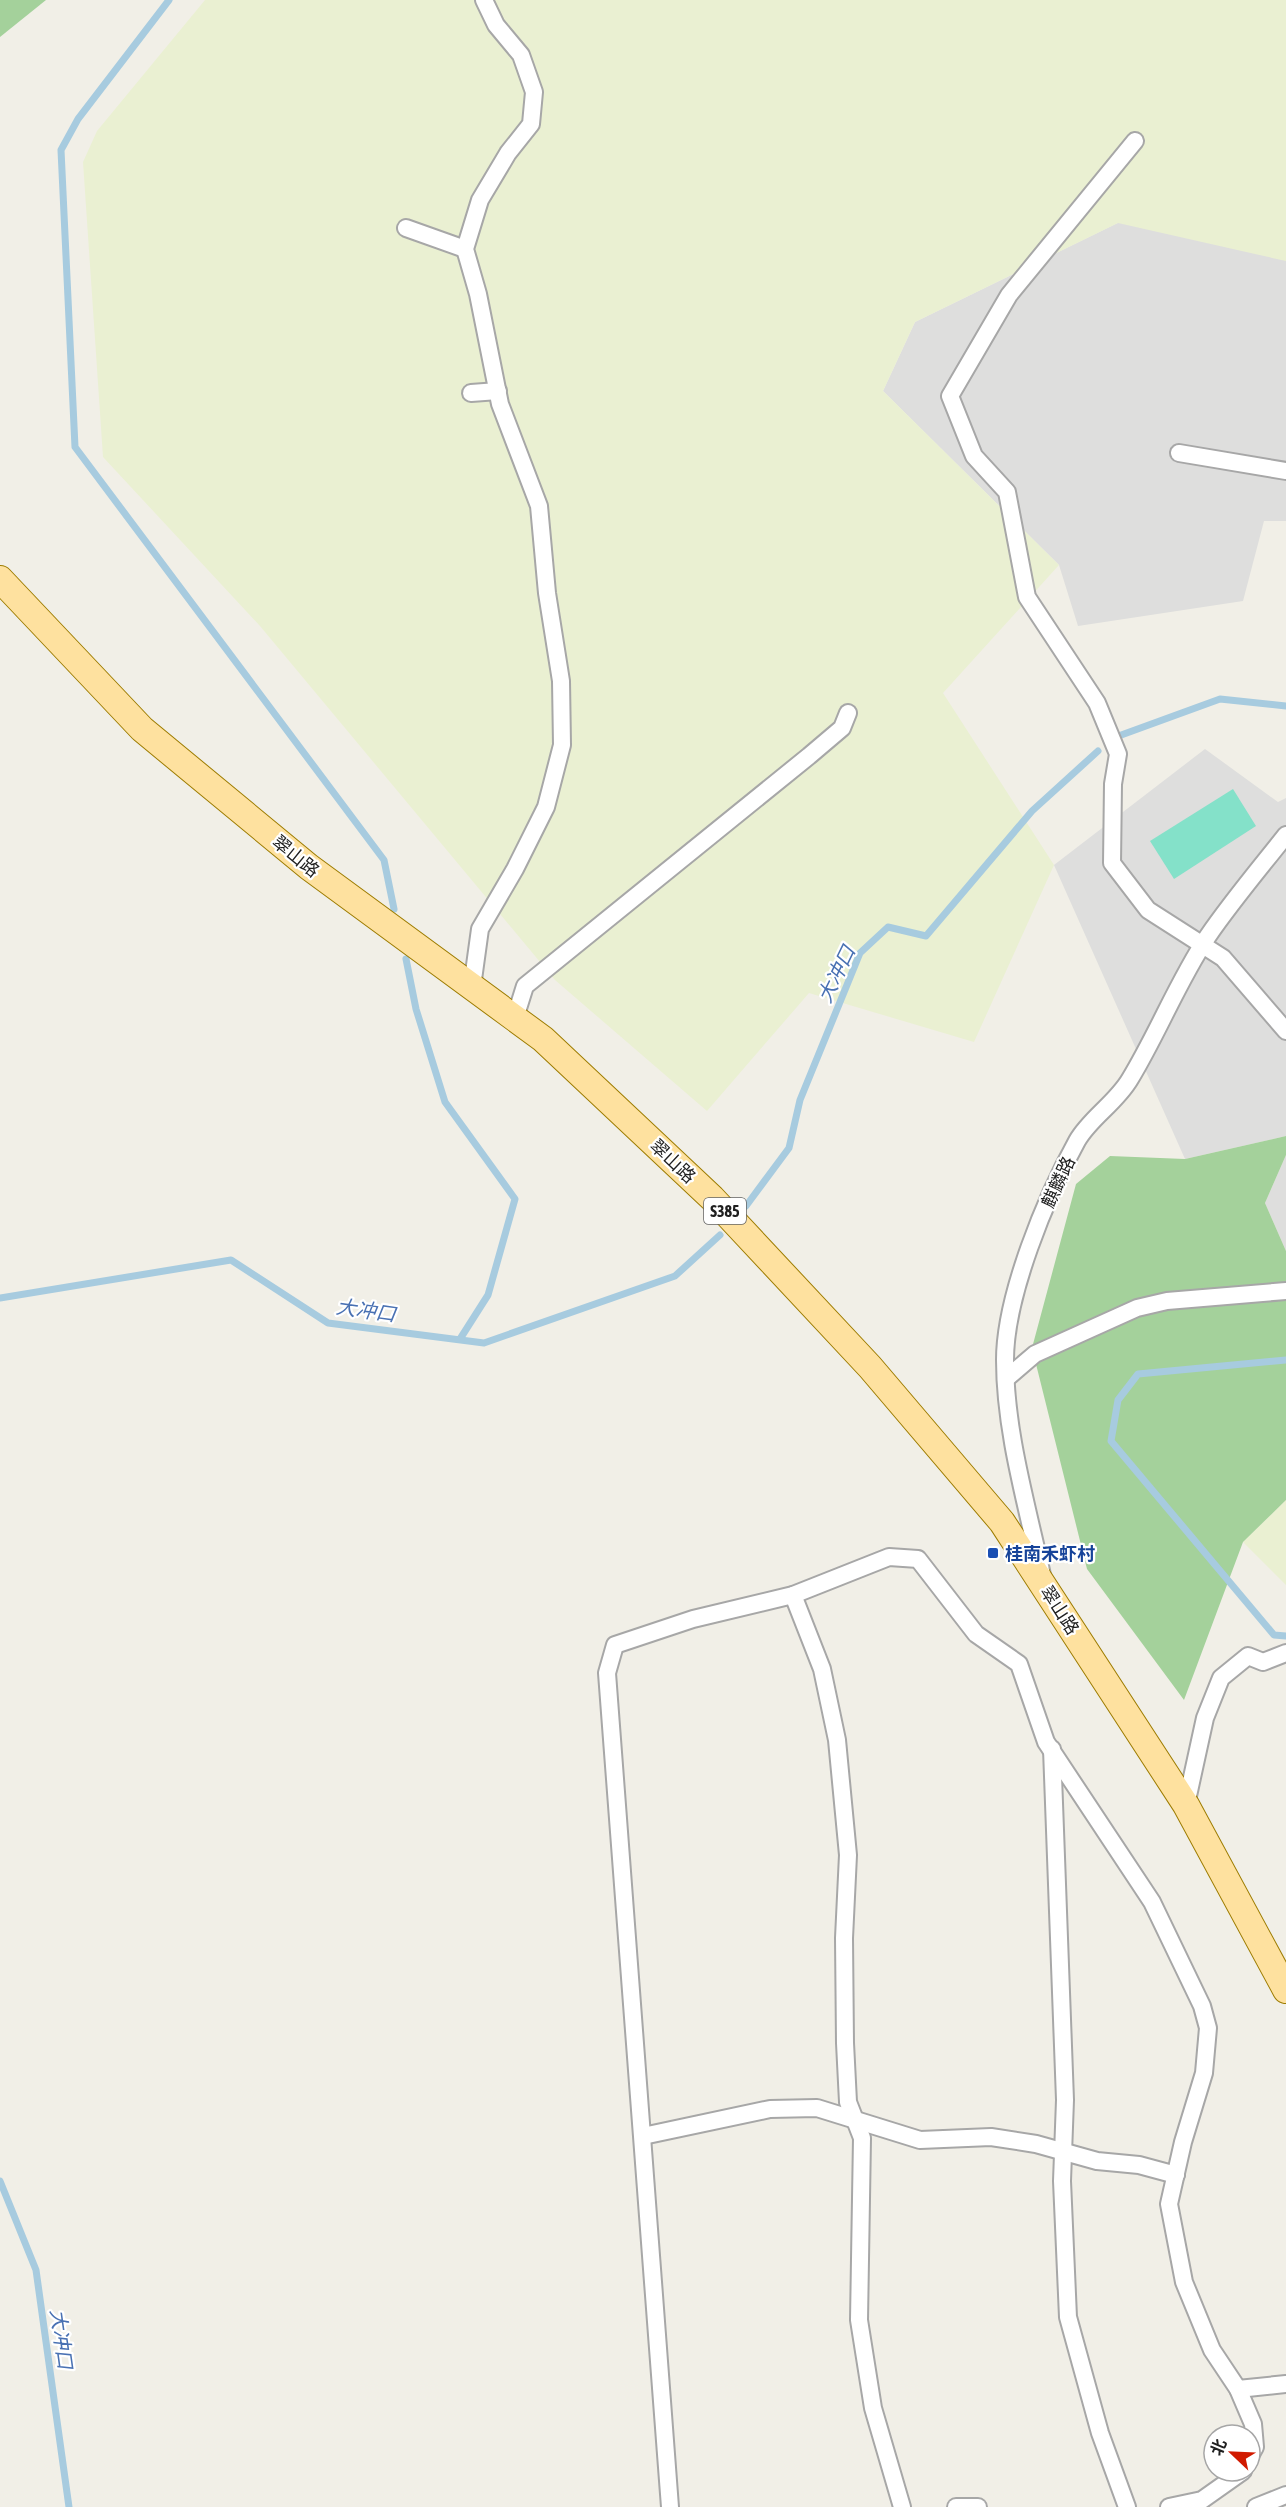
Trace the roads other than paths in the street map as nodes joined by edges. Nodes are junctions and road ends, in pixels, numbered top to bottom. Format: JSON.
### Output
{"nodes":[{"id":1,"x":484,"y":0,"type":"edge"},
{"id":2,"x":1135,"y":141,"type":"dead end"},
{"id":3,"x":406,"y":228,"type":"dead end"},
{"id":4,"x":465,"y":249,"type":"junction"},
{"id":5,"x":498,"y":391,"type":"junction"},
{"id":6,"x":471,"y":393,"type":"dead end"},
{"id":7,"x":1179,"y":453,"type":"dead end"},
{"id":8,"x":1286,"y":471,"type":"edge"},
{"id":9,"x":0,"y":579,"type":"edge"},
{"id":10,"x":848,"y":713,"type":"dead end"},
{"id":11,"x":1286,"y":835,"type":"edge"},
{"id":12,"x":1203,"y":945,"type":"junction"},
{"id":13,"x":472,"y":987,"type":"junction"},
{"id":14,"x":515,"y":1018,"type":"junction"},
{"id":15,"x":1286,"y":1031,"type":"edge"},
{"id":16,"x":1286,"y":1291,"type":"edge"},
{"id":17,"x":1007,"y":1378,"type":"junction"},
{"id":18,"x":1045,"y":1588,"type":"junction"},
{"id":19,"x":792,"y":1595,"type":"junction"},
{"id":20,"x":1286,"y":1653,"type":"edge"},
{"id":21,"x":1052,"y":1749,"type":"junction"},
{"id":22,"x":1186,"y":1805,"type":"junction"},
{"id":23,"x":1286,"y":1990,"type":"edge"},
{"id":24,"x":855,"y":2119,"type":"junction"},
{"id":25,"x":643,"y":2136,"type":"junction"},
{"id":26,"x":1063,"y":2153,"type":"junction"},
{"id":27,"x":1176,"y":2175,"type":"junction"},
{"id":28,"x":1286,"y":2384,"type":"edge"},
{"id":29,"x":1238,"y":2389,"type":"junction"},
{"id":30,"x":1253,"y":2423,"type":"edge"},
{"id":31,"x":1226,"y":2483,"type":"edge"},
{"id":32,"x":1278,"y":2501,"type":"edge"},
{"id":33,"x":670,"y":2507,"type":"edge"},
{"id":34,"x":902,"y":2507,"type":"edge"},
{"id":35,"x":956,"y":2507,"type":"edge"},
{"id":36,"x":978,"y":2507,"type":"edge"},
{"id":37,"x":1127,"y":2507,"type":"edge"},
{"id":38,"x":1169,"y":2507,"type":"edge"},
{"id":39,"x":1256,"y":2507,"type":"edge"}],
"edges":[{"from":1,"to":4,"type":"street"},
{"from":2,"to":12,"type":"street"},
{"from":3,"to":4,"type":"street"},
{"from":4,"to":5,"type":"street"},
{"from":5,"to":6,"type":"street"},
{"from":5,"to":13,"type":"street"},
{"from":7,"to":8,"type":"street"},
{"from":9,"to":13,"type":"main road","name":"翠山路","number":"S385"},
{"from":10,"to":14,"type":"street"},
{"from":11,"to":12,"type":"street","name":"麒麟路"},
{"from":12,"to":15,"type":"street"},
{"from":12,"to":17,"type":"street","name":"麒麟路"},
{"from":13,"to":14,"type":"main road","name":"翠山路","number":"S385"},
{"from":14,"to":18,"type":"main road","name":"翠山路","number":"S385"},
{"from":16,"to":17,"type":"street"},
{"from":17,"to":18,"type":"street","name":"麒麟路"},
{"from":18,"to":22,"type":"main road","name":"翠山路","number":"S385"},
{"from":19,"to":21,"type":"street"},
{"from":19,"to":24,"type":"street"},
{"from":19,"to":25,"type":"street"},
{"from":20,"to":22,"type":"street"},
{"from":21,"to":26,"type":"street"},
{"from":21,"to":27,"type":"street"},
{"from":22,"to":23,"type":"main road","name":"翠山路","number":"S385"},
{"from":24,"to":25,"type":"street"},
{"from":24,"to":26,"type":"street"},
{"from":24,"to":34,"type":"street"},
{"from":25,"to":33,"type":"street"},
{"from":26,"to":27,"type":"street"},
{"from":26,"to":37,"type":"street"},
{"from":27,"to":29,"type":"street"},
{"from":28,"to":29,"type":"street"},
{"from":29,"to":30,"type":"street"},
{"from":31,"to":38,"type":"street"},
{"from":32,"to":39,"type":"street"},
{"from":35,"to":36,"type":"street"}]}
